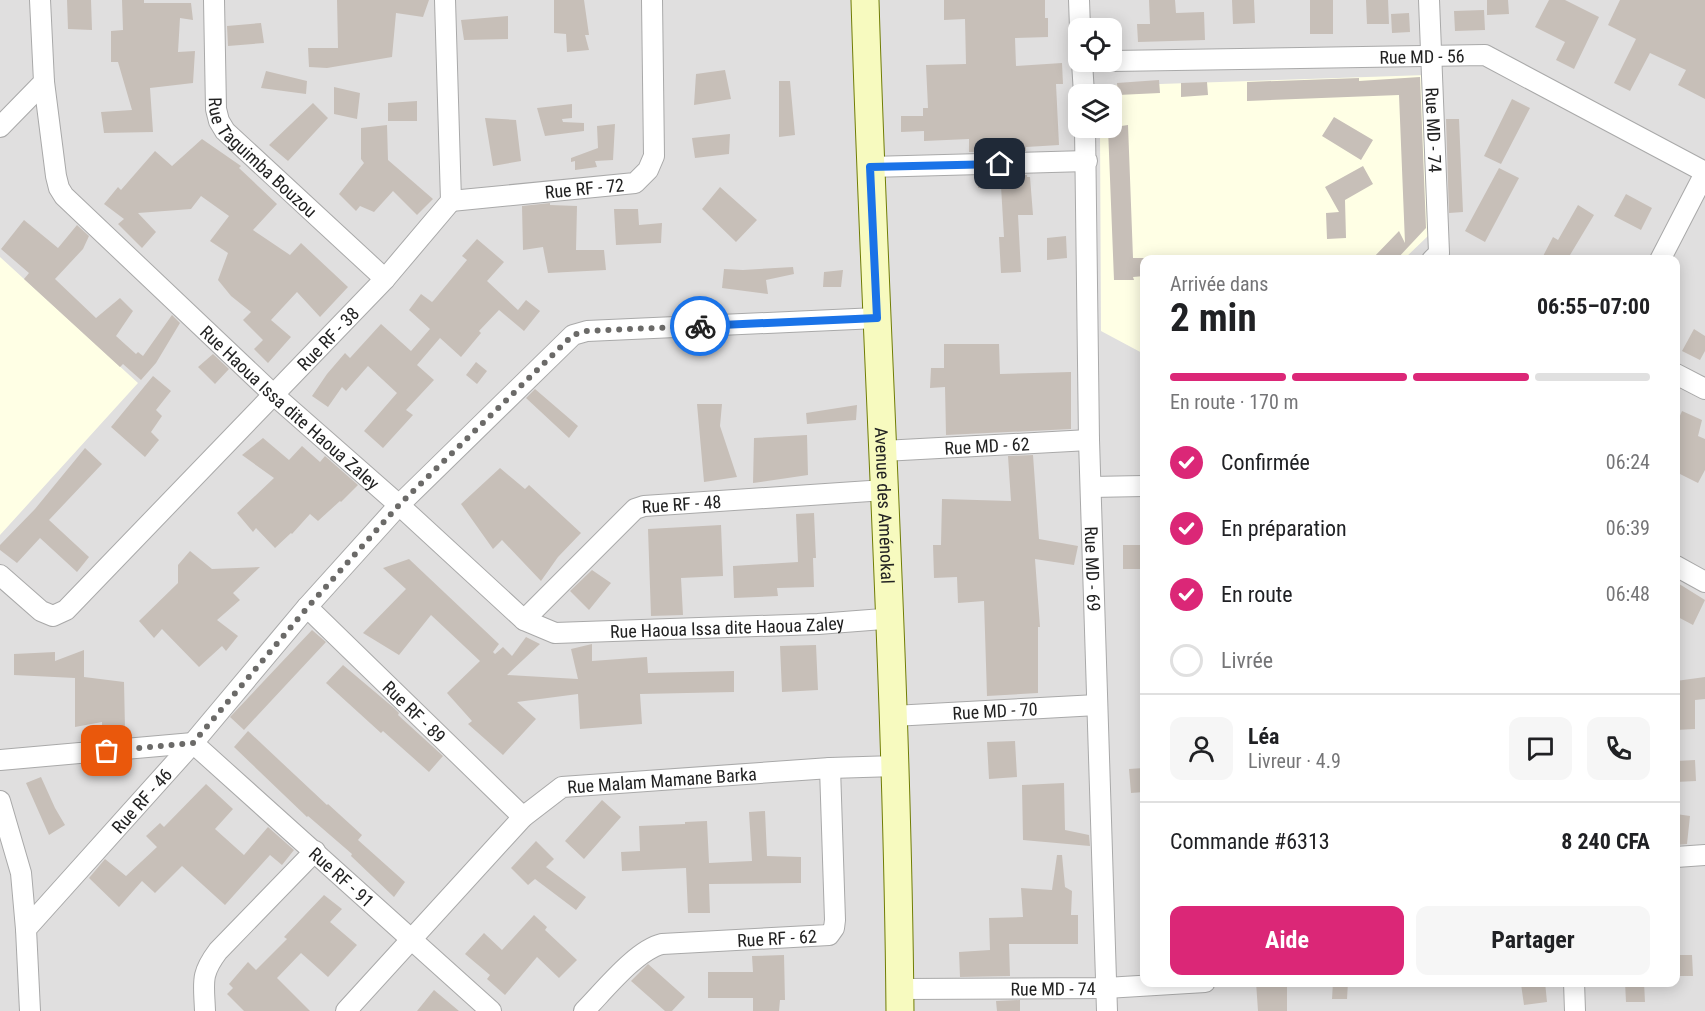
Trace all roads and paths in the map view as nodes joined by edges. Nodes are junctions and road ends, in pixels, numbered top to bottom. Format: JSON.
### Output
{"nodes":[{"id":1,"x":40,"y":0,"type":"edge"},
{"id":2,"x":214,"y":0,"type":"edge"},
{"id":3,"x":445,"y":0,"type":"edge"},
{"id":4,"x":652,"y":0,"type":"edge"},
{"id":5,"x":865,"y":0,"type":"edge"},
{"id":6,"x":1078,"y":0,"type":"edge"},
{"id":7,"x":1430,"y":0,"type":"edge"},
{"id":8,"x":1079,"y":18,"type":"edge"},
{"id":9,"x":1431,"y":55,"type":"junction"},
{"id":10,"x":1122,"y":61,"type":"edge"},
{"id":11,"x":44,"y":82,"type":"junction"},
{"id":12,"x":0,"y":127,"type":"edge"},
{"id":13,"x":1086,"y":138,"type":"edge"},
{"id":14,"x":1087,"y":161,"type":"junction"},
{"id":15,"x":870,"y":167,"type":"junction"},
{"id":16,"x":1705,"y":172,"type":"edge"},
{"id":17,"x":451,"y":201,"type":"junction"},
{"id":18,"x":1441,"y":255,"type":"edge"},
{"id":19,"x":1663,"y":255,"type":"edge"},
{"id":20,"x":385,"y":279,"type":"junction"},
{"id":21,"x":877,"y":318,"type":"junction"},
{"id":22,"x":1680,"y":376,"type":"edge"},
{"id":23,"x":1705,"y":389,"type":"edge"},
{"id":24,"x":274,"y":396,"type":"junction"},
{"id":25,"x":1089,"y":440,"type":"junction"},
{"id":26,"x":883,"y":451,"type":"junction"},
{"id":27,"x":1140,"y":486,"type":"edge"},
{"id":28,"x":1090,"y":487,"type":"junction"},
{"id":29,"x":885,"y":490,"type":"junction"},
{"id":30,"x":399,"y":505,"type":"junction"},
{"id":31,"x":1680,"y":568,"type":"edge"},
{"id":32,"x":0,"y":575,"type":"edge"},
{"id":33,"x":1705,"y":582,"type":"edge"},
{"id":34,"x":307,"y":608,"type":"junction"},
{"id":35,"x":883,"y":619,"type":"dead end"},
{"id":36,"x":524,"y":620,"type":"junction"},
{"id":37,"x":1096,"y":705,"type":"junction"},
{"id":38,"x":893,"y":716,"type":"junction"},
{"id":39,"x":193,"y":743,"type":"junction"},
{"id":40,"x":0,"y":760,"type":"edge"},
{"id":41,"x":896,"y":766,"type":"junction"},
{"id":42,"x":830,"y":768,"type":"junction"},
{"id":43,"x":0,"y":801,"type":"edge"},
{"id":44,"x":523,"y":817,"type":"junction"},
{"id":45,"x":315,"y":851,"type":"junction"},
{"id":46,"x":1705,"y":855,"type":"edge"},
{"id":47,"x":1680,"y":857,"type":"edge"},
{"id":48,"x":26,"y":929,"type":"junction"},
{"id":49,"x":411,"y":940,"type":"junction"},
{"id":50,"x":1140,"y":986,"type":"edge"},
{"id":51,"x":1574,"y":987,"type":"edge"},
{"id":52,"x":1107,"y":988,"type":"junction"},
{"id":53,"x":900,"y":1000,"type":"edge"},
{"id":54,"x":30,"y":1011,"type":"edge"},
{"id":55,"x":206,"y":1011,"type":"edge"},
{"id":56,"x":346,"y":1011,"type":"edge"},
{"id":57,"x":491,"y":1011,"type":"edge"},
{"id":58,"x":584,"y":1011,"type":"edge"},
{"id":59,"x":1107,"y":1011,"type":"edge"},
{"id":60,"x":1575,"y":1011,"type":"edge"}],
"edges":[{"from":1,"to":11,"type":"street","name":"Rue Haoua Issa dite Haoua Zaley"},
{"from":2,"to":20,"type":"street","name":"Rue Taguimba Bouzou"},
{"from":3,"to":17,"type":"street"},
{"from":4,"to":17,"type":"street","name":"Rue RF - 72"},
{"from":5,"to":15,"type":"main road","name":"Avenue des Aménokal"},
{"from":6,"to":8,"type":"street"},
{"from":7,"to":9,"type":"street","name":"Rue MD - 74"},
{"from":9,"to":10,"type":"street","name":"Rue MD - 56"},
{"from":9,"to":16,"type":"street","name":"Rue MD - 56"},
{"from":9,"to":18,"type":"street","name":"Rue MD - 74"},
{"from":11,"to":12,"type":"street"},
{"from":11,"to":24,"type":"street","name":"Rue Haoua Issa dite Haoua Zaley"},
{"from":13,"to":14,"type":"street","name":"Rue MD - 69"},
{"from":14,"to":15,"type":"street"},
{"from":14,"to":25,"type":"street","name":"Rue MD - 69"},
{"from":15,"to":21,"type":"main road","name":"Avenue des Aménokal"},
{"from":16,"to":19,"type":"street"},
{"from":17,"to":20,"type":"street","name":"Rue RF - 38"},
{"from":20,"to":24,"type":"street","name":"Rue RF - 38"},
{"from":21,"to":26,"type":"main road","name":"Avenue des Aménokal"},
{"from":21,"to":30,"type":"street","name":"Rue RF - 46"},
{"from":22,"to":23,"type":"street"},
{"from":24,"to":30,"type":"street","name":"Rue Haoua Issa dite Haoua Zaley"},
{"from":24,"to":32,"type":"street","name":"Rue RF - 38"},
{"from":25,"to":26,"type":"street","name":"Rue MD - 62"},
{"from":25,"to":28,"type":"street","name":"Rue MD - 69"},
{"from":26,"to":29,"type":"main road","name":"Avenue des Aménokal"},
{"from":27,"to":28,"type":"street"},
{"from":28,"to":37,"type":"street","name":"Rue MD - 69"},
{"from":29,"to":36,"type":"street","name":"Rue RF - 48"},
{"from":29,"to":38,"type":"main road","name":"Avenue des Aménokal"},
{"from":30,"to":34,"type":"street","name":"Rue RF - 46"},
{"from":30,"to":36,"type":"street","name":"Rue Haoua Issa dite Haoua Zaley"},
{"from":31,"to":33,"type":"street"},
{"from":34,"to":39,"type":"street","name":"Rue RF - 46"},
{"from":34,"to":44,"type":"street","name":"Rue RF - 89"},
{"from":35,"to":36,"type":"street","name":"Rue Haoua Issa dite Haoua Zaley"},
{"from":37,"to":38,"type":"street","name":"Rue MD - 70"},
{"from":37,"to":52,"type":"street","name":"Rue MD - 69"},
{"from":38,"to":41,"type":"main road","name":"Avenue des Aménokal"},
{"from":39,"to":40,"type":"street"},
{"from":39,"to":45,"type":"street","name":"Rue RF - 91"},
{"from":39,"to":48,"type":"street","name":"Rue RF - 46"},
{"from":41,"to":42,"type":"street","name":"Rue Malam Mamane Barka"},
{"from":41,"to":53,"type":"main road","name":"Avenue des Aménokal"},
{"from":42,"to":44,"type":"street","name":"Rue Malam Mamane Barka"},
{"from":42,"to":58,"type":"street","name":"Rue RF - 62"},
{"from":43,"to":48,"type":"street"},
{"from":44,"to":49,"type":"street","name":"Rue Malam Mamane Barka"},
{"from":45,"to":49,"type":"street","name":"Rue RF - 91"},
{"from":45,"to":55,"type":"street"},
{"from":46,"to":47,"type":"street"},
{"from":48,"to":54,"type":"street"},
{"from":49,"to":56,"type":"street","name":"Rue Malam Mamane Barka"},
{"from":49,"to":57,"type":"street","name":"Rue RF - 91"},
{"from":50,"to":52,"type":"street","name":"Rue MD - 74"},
{"from":51,"to":60,"type":"street"},
{"from":52,"to":53,"type":"street","name":"Rue MD - 74"},
{"from":52,"to":59,"type":"street","name":"Rue MD - 69"}]}
